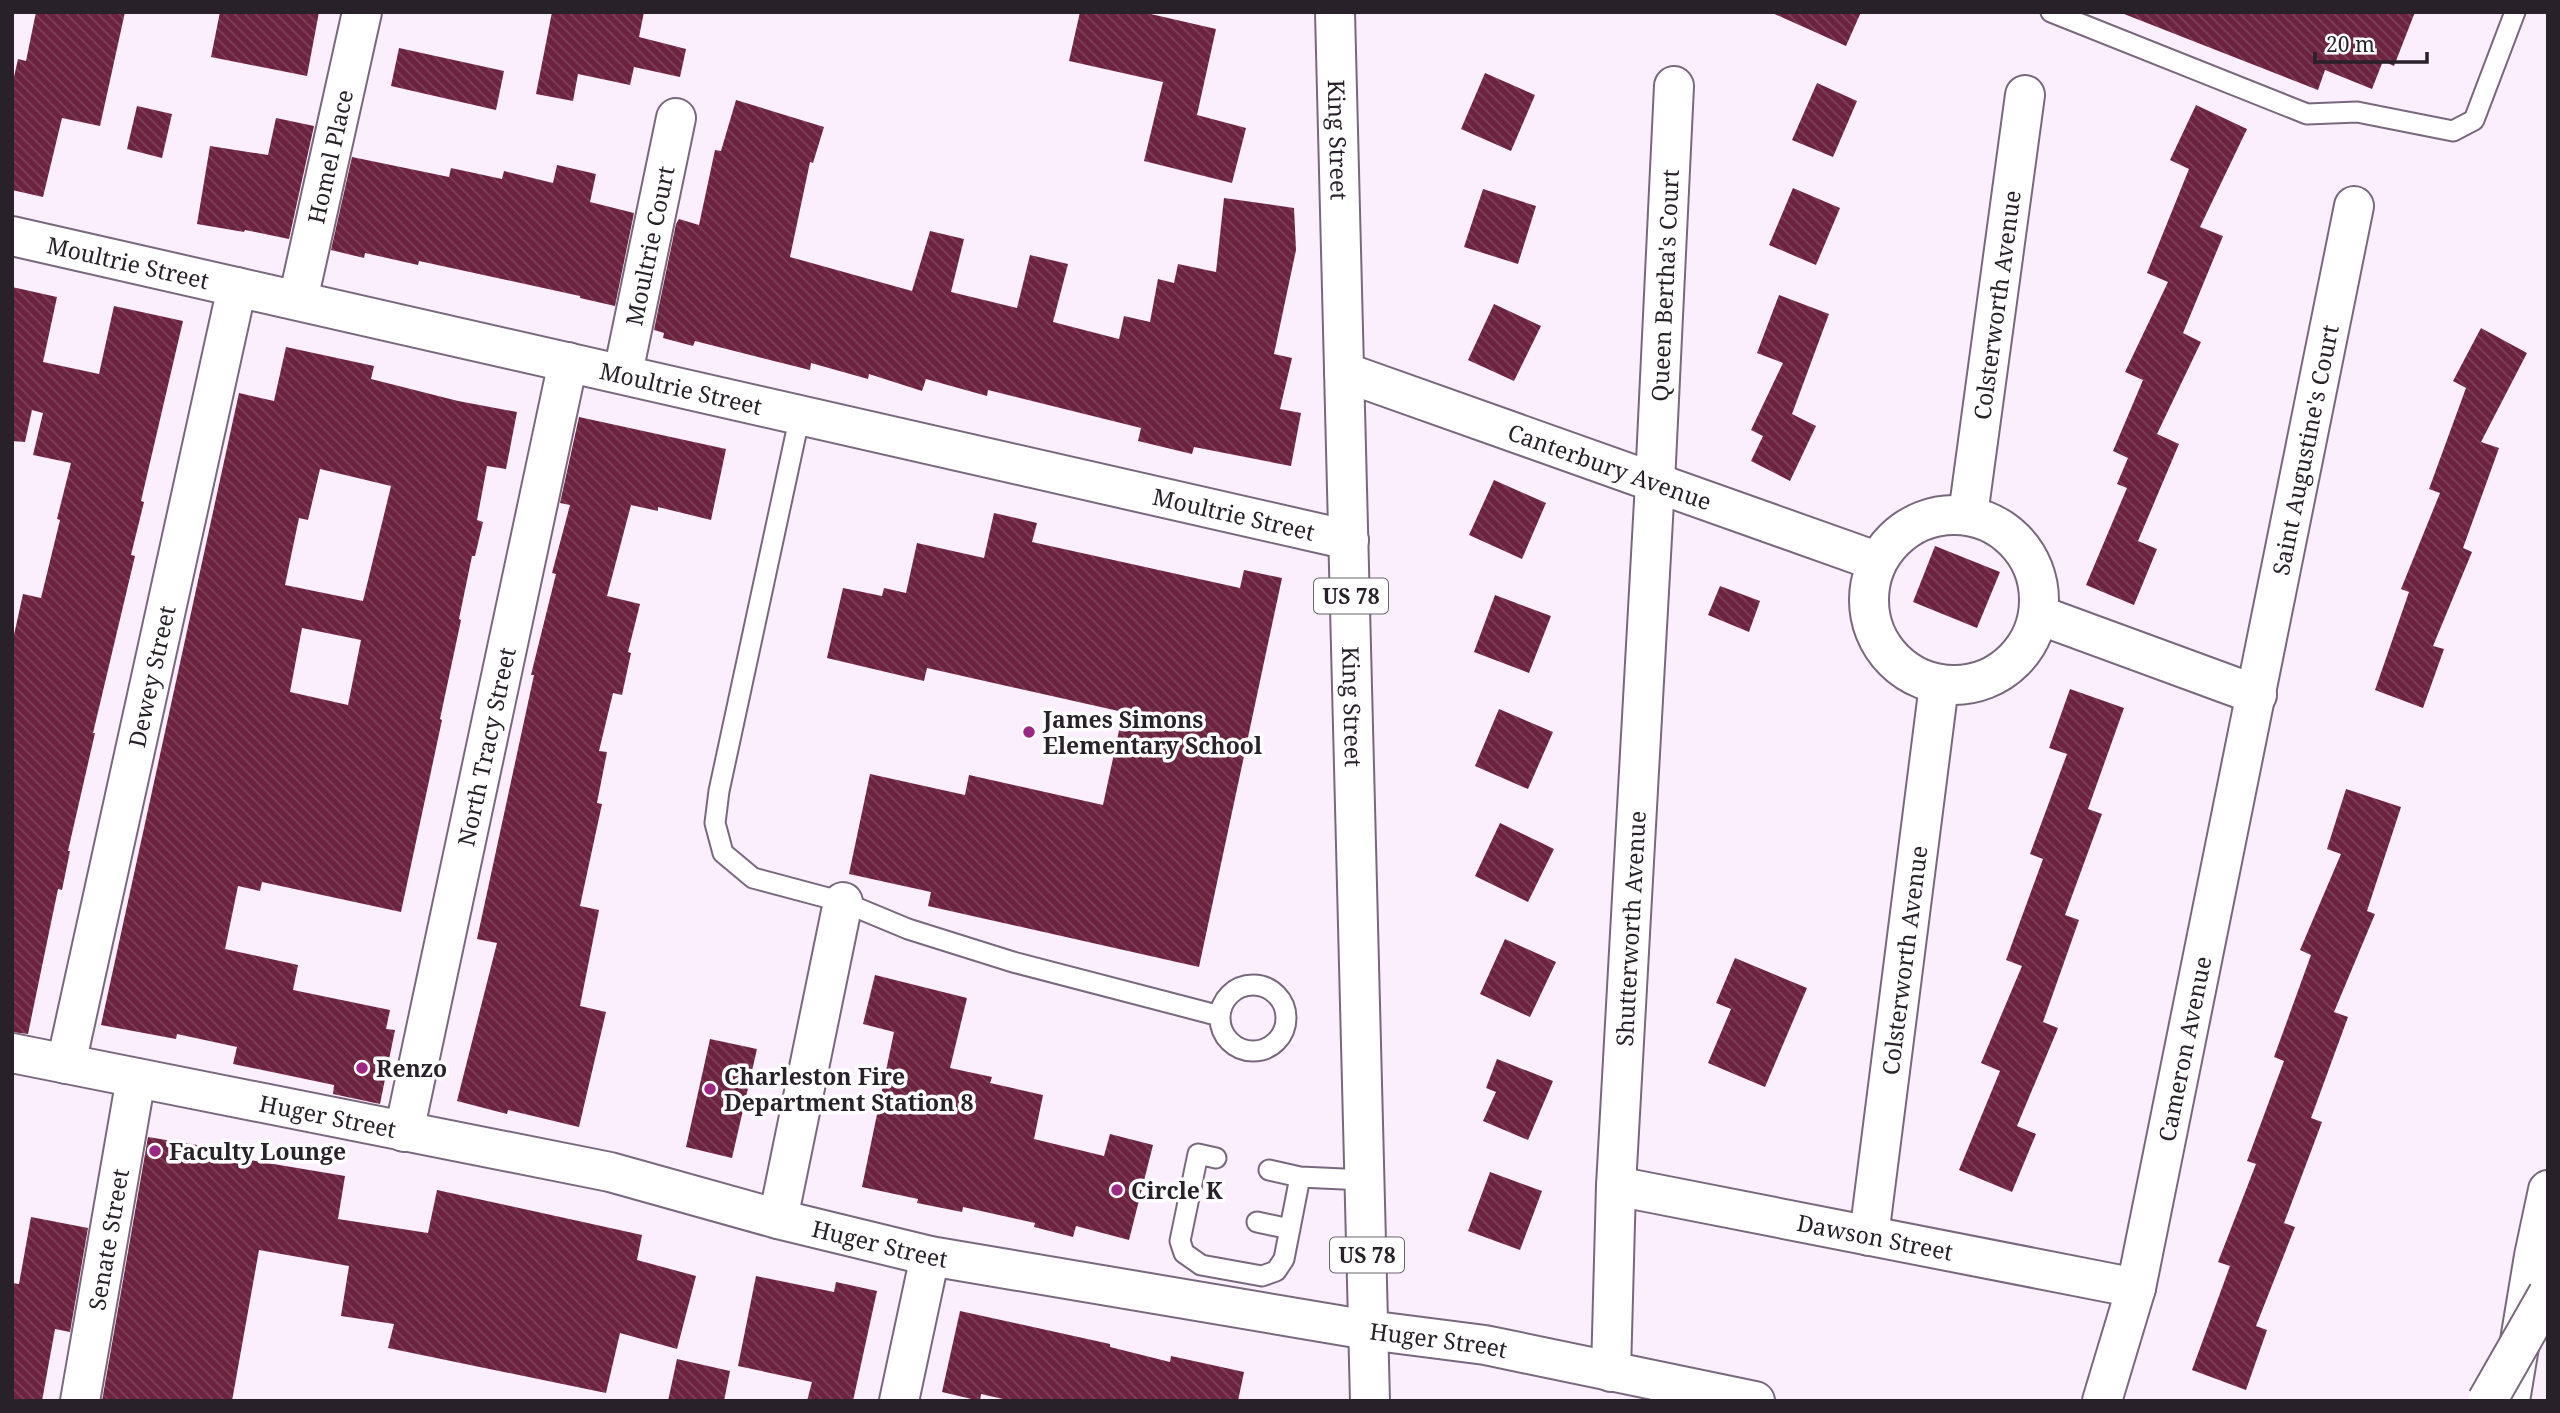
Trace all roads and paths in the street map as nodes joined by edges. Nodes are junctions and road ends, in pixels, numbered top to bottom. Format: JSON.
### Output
{"nodes":[{"id":1,"x":362,"y":12,"type":"edge"},
{"id":2,"x":1335,"y":12,"type":"edge"},
{"id":3,"x":2051,"y":12,"type":"edge"},
{"id":4,"x":2515,"y":12,"type":"edge"},
{"id":5,"x":1674,"y":86,"type":"dead end"},
{"id":6,"x":2025,"y":95,"type":"dead end"},
{"id":7,"x":676,"y":118,"type":"dead end"},
{"id":8,"x":2354,"y":206,"type":"dead end"},
{"id":9,"x":12,"y":236,"type":"edge"},
{"id":10,"x":237,"y":287,"type":"junction"},
{"id":11,"x":298,"y":300,"type":"junction"},
{"id":12,"x":568,"y":362,"type":"junction"},
{"id":13,"x":1343,"y":372,"type":"junction"},
{"id":14,"x":623,"y":373,"type":"junction"},
{"id":15,"x":800,"y":415,"type":"junction"},
{"id":16,"x":1655,"y":483,"type":"junction"},
{"id":17,"x":1968,"y":515,"type":"junction"},
{"id":18,"x":1349,"y":540,"type":"junction"},
{"id":19,"x":1876,"y":561,"type":"junction"},
{"id":20,"x":2039,"y":615,"type":"junction"},
{"id":21,"x":1939,"y":685,"type":"junction"},
{"id":22,"x":2257,"y":695,"type":"junction"},
{"id":23,"x":843,"y":902,"type":"junction"},
{"id":24,"x":1220,"y":1016,"type":"dead end"},
{"id":25,"x":12,"y":1053,"type":"edge"},
{"id":26,"x":66,"y":1064,"type":"junction"},
{"id":27,"x":136,"y":1078,"type":"junction"},
{"id":28,"x":404,"y":1132,"type":"junction"},
{"id":29,"x":1216,"y":1158,"type":"dead end"},
{"id":30,"x":1269,"y":1170,"type":"dead end"},
{"id":31,"x":1300,"y":1177,"type":"junction"},
{"id":32,"x":1365,"y":1180,"type":"junction"},
{"id":33,"x":1616,"y":1186,"type":"junction"},
{"id":34,"x":2548,"y":1190,"type":"edge"},
{"id":35,"x":778,"y":1219,"type":"junction"},
{"id":36,"x":1258,"y":1222,"type":"dead end"},
{"id":37,"x":1290,"y":1229,"type":"junction"},
{"id":38,"x":1869,"y":1236,"type":"junction"},
{"id":39,"x":930,"y":1256,"type":"junction"},
{"id":40,"x":1198,"y":1282,"type":"junction"},
{"id":41,"x":2136,"y":1287,"type":"junction"},
{"id":42,"x":2548,"y":1294,"type":"edge"},
{"id":43,"x":1368,"y":1330,"type":"junction"},
{"id":44,"x":1611,"y":1372,"type":"junction"},
{"id":45,"x":80,"y":1401,"type":"edge"},
{"id":46,"x":899,"y":1401,"type":"edge"},
{"id":47,"x":1370,"y":1401,"type":"edge"},
{"id":48,"x":1755,"y":1401,"type":"edge"},
{"id":49,"x":2102,"y":1401,"type":"edge"},
{"id":50,"x":2487,"y":1401,"type":"edge"},
{"id":51,"x":2510,"y":1401,"type":"edge"}],
"edges":[{"from":1,"to":11,"type":"main road","name":"Homel Place"},
{"from":2,"to":13,"type":"main road","name":"King Street","number":"US 78"},
{"from":3,"to":4,"type":"lane"},
{"from":5,"to":16,"type":"main road","name":"Queen Bertha's Court"},
{"from":6,"to":17,"type":"main road","name":"Colsterworth Avenue"},
{"from":7,"to":14,"type":"main road","name":"Moultrie Court"},
{"from":8,"to":22,"type":"main road","name":"Saint Augustine's Court"},
{"from":9,"to":10,"type":"main road","name":"Moultrie Street"},
{"from":10,"to":11,"type":"main road","name":"Moultrie Street"},
{"from":10,"to":26,"type":"main road","name":"Dewey Street"},
{"from":11,"to":12,"type":"main road","name":"Moultrie Street"},
{"from":12,"to":14,"type":"main road","name":"Moultrie Street"},
{"from":12,"to":28,"type":"main road","name":"North Tracy Street"},
{"from":13,"to":16,"type":"main road","name":"Canterbury Avenue"},
{"from":13,"to":18,"type":"main road","name":"King Street","number":"US 78"},
{"from":14,"to":15,"type":"main road","name":"Moultrie Street"},
{"from":15,"to":18,"type":"main road","name":"Moultrie Street"},
{"from":15,"to":23,"type":"lane"},
{"from":16,"to":19,"type":"main road","name":"Canterbury Avenue"},
{"from":16,"to":33,"type":"main road","name":"Shutterworth Avenue"},
{"from":17,"to":19,"type":"main road"},
{"from":17,"to":20,"type":"main road"},
{"from":18,"to":32,"type":"main road","name":"King Street","number":"US 78"},
{"from":19,"to":21,"type":"main road"},
{"from":20,"to":21,"type":"main road"},
{"from":20,"to":22,"type":"main road"},
{"from":21,"to":38,"type":"main road","name":"Colsterworth Avenue"},
{"from":22,"to":41,"type":"main road","name":"Cameron Avenue"},
{"from":23,"to":24,"type":"lane"},
{"from":23,"to":35,"type":"main road"},
{"from":25,"to":26,"type":"main road","name":"Huger Street"},
{"from":26,"to":27,"type":"main road","name":"Huger Street"},
{"from":27,"to":28,"type":"main road","name":"Huger Street"},
{"from":27,"to":45,"type":"main road","name":"Senate Street"},
{"from":28,"to":35,"type":"main road","name":"Huger Street"},
{"from":29,"to":40,"type":"lane"},
{"from":30,"to":31,"type":"lane"},
{"from":31,"to":32,"type":"lane"},
{"from":31,"to":37,"type":"lane"},
{"from":32,"to":43,"type":"main road","name":"King Street","number":"US 78"},
{"from":33,"to":38,"type":"main road","name":"Dawson Street"},
{"from":33,"to":44,"type":"main road","name":"Shutterworth Avenue"},
{"from":34,"to":51,"type":"main road","bridge":true},
{"from":35,"to":39,"type":"main road","name":"Huger Street"},
{"from":36,"to":37,"type":"lane"},
{"from":37,"to":40,"type":"lane"},
{"from":38,"to":41,"type":"main road","name":"Dawson Street"},
{"from":39,"to":40,"type":"main road","name":"Huger Street"},
{"from":39,"to":46,"type":"main road"},
{"from":40,"to":43,"type":"main road","name":"Huger Street"},
{"from":41,"to":49,"type":"main road","name":"Cameron Avenue"},
{"from":42,"to":50,"type":"main road","bridge":true},
{"from":43,"to":44,"type":"main road","name":"Huger Street"},
{"from":43,"to":47,"type":"main road","name":"King Street","number":"US 78"},
{"from":44,"to":48,"type":"main road","name":"Huger Street"}]}
